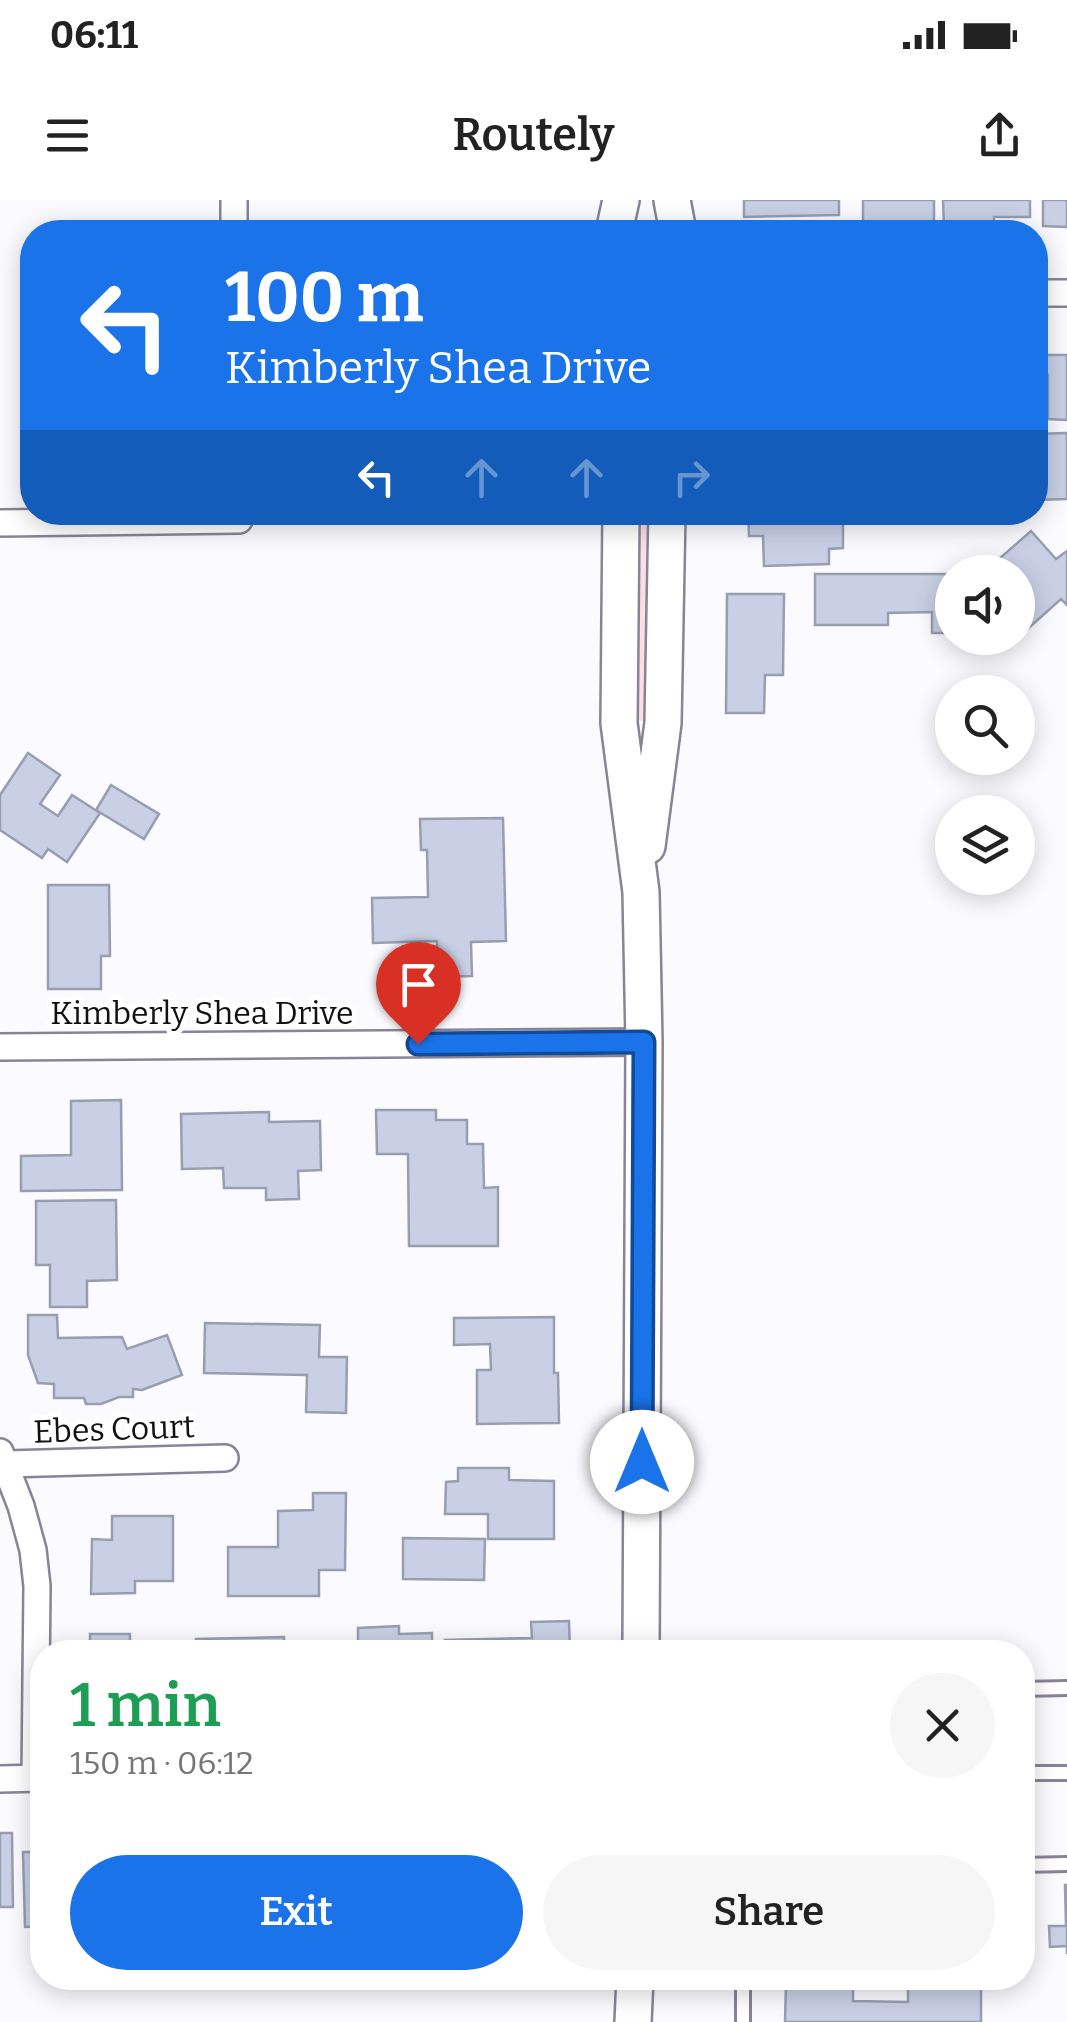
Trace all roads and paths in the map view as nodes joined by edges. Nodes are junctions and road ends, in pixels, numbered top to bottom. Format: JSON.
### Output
{"nodes":[{"id":1,"x":621,"y":525,"type":"edge"},
{"id":2,"x":667,"y":525,"type":"edge"},
{"id":3,"x":641,"y":892,"type":"junction"},
{"id":4,"x":644,"y":1042,"type":"junction"},
{"id":5,"x":0,"y":1047,"type":"edge"},
{"id":6,"x":3,"y":1458,"type":"edge"},
{"id":7,"x":224,"y":1458,"type":"dead end"},
{"id":8,"x":38,"y":1640,"type":"edge"},
{"id":9,"x":641,"y":1640,"type":"edge"},
{"id":10,"x":1067,"y":1688,"type":"edge"},
{"id":11,"x":1035,"y":1689,"type":"edge"},
{"id":12,"x":1067,"y":1772,"type":"edge"},
{"id":13,"x":1035,"y":1773,"type":"edge"},
{"id":14,"x":0,"y":1778,"type":"edge"},
{"id":15,"x":30,"y":1778,"type":"edge"},
{"id":16,"x":1067,"y":1864,"type":"edge"},
{"id":17,"x":1035,"y":1865,"type":"edge"},
{"id":18,"x":634,"y":1990,"type":"edge"},
{"id":19,"x":743,"y":1990,"type":"edge"},
{"id":20,"x":633,"y":2022,"type":"edge"},
{"id":21,"x":743,"y":2022,"type":"edge"}],
"edges":[{"from":1,"to":3,"type":"street"},
{"from":2,"to":3,"type":"street"},
{"from":3,"to":4,"type":"street"},
{"from":4,"to":5,"type":"street","name":"Kimberly Shea Drive"},
{"from":4,"to":9,"type":"street"},
{"from":6,"to":7,"type":"street","name":"Ebes Court"},
{"from":6,"to":8,"type":"street"},
{"from":10,"to":11,"type":"lane"},
{"from":12,"to":13,"type":"lane"},
{"from":14,"to":15,"type":"street"},
{"from":16,"to":17,"type":"lane"},
{"from":18,"to":20,"type":"street"},
{"from":19,"to":21,"type":"lane"}]}
